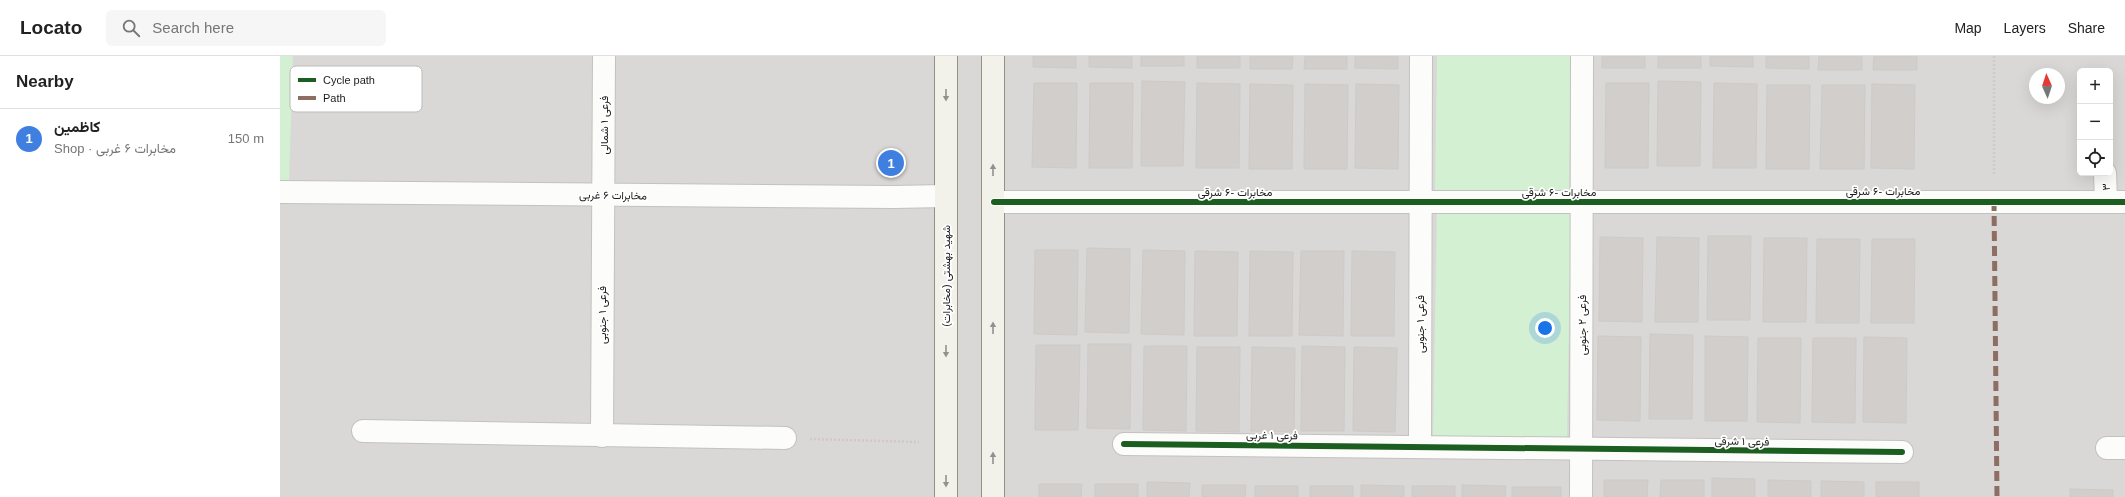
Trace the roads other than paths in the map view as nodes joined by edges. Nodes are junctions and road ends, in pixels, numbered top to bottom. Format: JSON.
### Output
{"nodes":[{"id":1,"x":604,"y":56,"type":"edge"},
{"id":2,"x":946,"y":56,"type":"edge"},
{"id":3,"x":994,"y":56,"type":"edge"},
{"id":4,"x":1421,"y":56,"type":"edge"},
{"id":5,"x":1582,"y":56,"type":"edge"},
{"id":6,"x":2106,"y":176,"type":"edge"},
{"id":7,"x":280,"y":192,"type":"edge"},
{"id":8,"x":603,"y":195,"type":"junction"},
{"id":9,"x":946,"y":196,"type":"junction"},
{"id":10,"x":994,"y":202,"type":"junction"},
{"id":11,"x":1420,"y":202,"type":"junction"},
{"id":12,"x":1583,"y":202,"type":"junction"},
{"id":13,"x":2116,"y":202,"type":"edge"},
{"id":14,"x":363,"y":431,"type":"dead end"},
{"id":15,"x":602,"y":436,"type":"junction"},
{"id":16,"x":785,"y":438,"type":"road end"},
{"id":17,"x":1124,"y":444,"type":"dead end"},
{"id":18,"x":1420,"y":447,"type":"junction"},
{"id":19,"x":1582,"y":449,"type":"junction"},
{"id":20,"x":1902,"y":452,"type":"dead end"},
{"id":21,"x":946,"y":497,"type":"edge"},
{"id":22,"x":993,"y":497,"type":"edge"},
{"id":23,"x":1581,"y":497,"type":"edge"}],
"edges":[{"from":1,"to":8,"type":"street","name":"فرعی ۱ شمالی"},
{"from":2,"to":9,"type":"main road","name":"شهید بهشتی (مخابرات)","one_way":true},
{"from":10,"to":3,"type":"main road","one_way":true},
{"from":4,"to":11,"type":"street","name":"فرعی ۱ جنوبی"},
{"from":5,"to":12,"type":"street","name":"فرعی ۲ جنوبی"},
{"from":6,"to":13,"type":"street","name":"۳"},
{"from":7,"to":8,"type":"street","name":"مخابرات ۶ غربی"},
{"from":8,"to":9,"type":"street","name":"مخابرات ۶ غربی"},
{"from":8,"to":15,"type":"street","name":"فرعی ۱ جنوبی"},
{"from":9,"to":21,"type":"main road","name":"شهید بهشتی (مخابرات)","one_way":true},
{"from":10,"to":11,"type":"street","name":"مخابرات -۶ شرقی"},
{"from":22,"to":10,"type":"main road","one_way":true},
{"from":11,"to":12,"type":"street","name":"مخابرات -۶ شرقی"},
{"from":11,"to":18,"type":"street","name":"فرعی ۱ جنوبی"},
{"from":12,"to":13,"type":"street","name":"مخابرات -۶ شرقی"},
{"from":12,"to":19,"type":"street","name":"فرعی ۲ جنوبی"},
{"from":14,"to":15,"type":"street"},
{"from":15,"to":16,"type":"street"},
{"from":17,"to":18,"type":"street","name":"فرعی ۱ غربی"},
{"from":18,"to":19,"type":"street","name":"فرعی ۱ غربی"},
{"from":19,"to":20,"type":"street","name":"فرعی ۱ شرقی"},
{"from":19,"to":23,"type":"street"}]}
